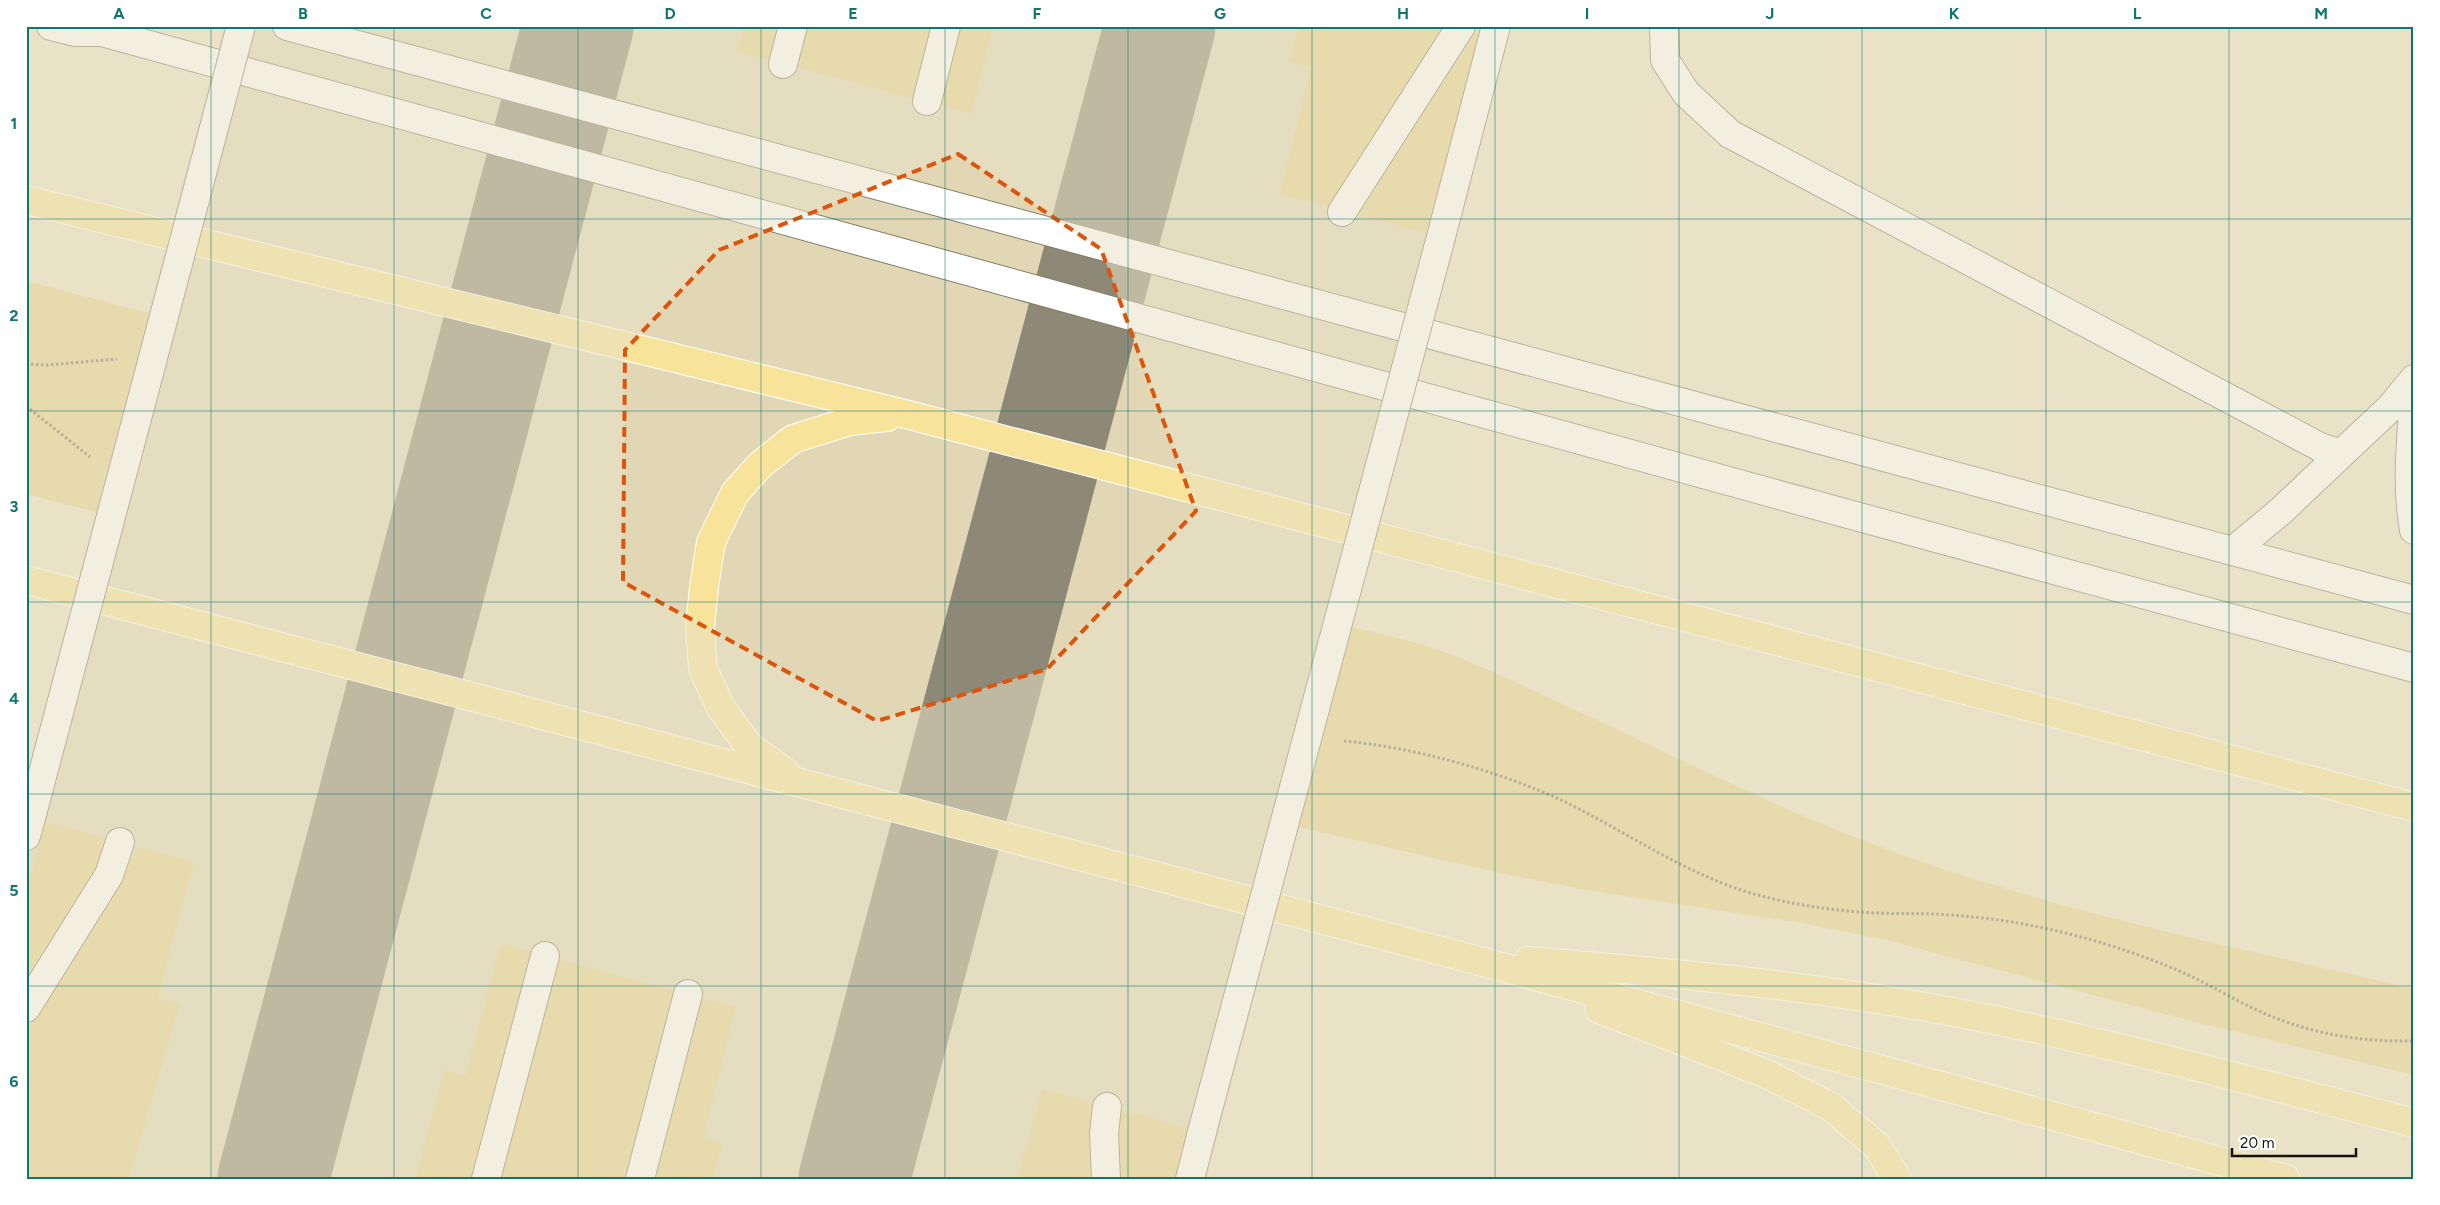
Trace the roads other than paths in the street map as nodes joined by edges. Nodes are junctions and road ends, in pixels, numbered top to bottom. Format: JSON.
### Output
{"nodes":[{"id":1,"x":51,"y":26,"type":"edge"},
{"id":2,"x":241,"y":26,"type":"edge"},
{"id":3,"x":287,"y":26,"type":"edge"},
{"id":4,"x":793,"y":26,"type":"edge"},
{"id":5,"x":946,"y":26,"type":"edge"},
{"id":6,"x":1461,"y":26,"type":"edge"},
{"id":7,"x":1496,"y":26,"type":"edge"},
{"id":8,"x":1664,"y":26,"type":"edge"},
{"id":9,"x":104,"y":29,"type":"edge"},
{"id":10,"x":783,"y":64,"type":"dead end"},
{"id":11,"x":927,"y":102,"type":"dead end"},
{"id":12,"x":26,"y":200,"type":"edge"},
{"id":13,"x":1342,"y":212,"type":"dead end"},
{"id":14,"x":2414,"y":379,"type":"edge"},
{"id":15,"x":2414,"y":397,"type":"edge"},
{"id":16,"x":909,"y":415,"type":"junction"},
{"id":17,"x":2341,"y":454,"type":"junction"},
{"id":18,"x":2414,"y":530,"type":"edge"},
{"id":19,"x":2233,"y":551,"type":"junction"},
{"id":20,"x":26,"y":580,"type":"edge"},
{"id":21,"x":2414,"y":600,"type":"edge"},
{"id":22,"x":2414,"y":668,"type":"edge"},
{"id":23,"x":797,"y":782,"type":"junction"},
{"id":24,"x":2414,"y":807,"type":"edge"},
{"id":25,"x":29,"y":827,"type":"edge"},
{"id":26,"x":120,"y":842,"type":"dead end"},
{"id":27,"x":1457,"y":955,"type":"junction"},
{"id":28,"x":545,"y":956,"type":"dead end"},
{"id":29,"x":688,"y":994,"type":"dead end"},
{"id":30,"x":26,"y":1008,"type":"edge"},
{"id":31,"x":1107,"y":1107,"type":"dead end"},
{"id":32,"x":2414,"y":1123,"type":"edge"},
{"id":33,"x":486,"y":1179,"type":"edge"},
{"id":34,"x":640,"y":1179,"type":"edge"},
{"id":35,"x":1106,"y":1179,"type":"edge"},
{"id":36,"x":1190,"y":1179,"type":"edge"},
{"id":37,"x":1897,"y":1179,"type":"edge"},
{"id":38,"x":2286,"y":1179,"type":"edge"}],
"edges":[{"from":1,"to":9,"type":"street"},
{"from":2,"to":25,"type":"street","bridge":true},
{"from":3,"to":19,"type":"street"},
{"from":4,"to":10,"type":"street"},
{"from":5,"to":11,"type":"street"},
{"from":6,"to":13,"type":"street"},
{"from":7,"to":36,"type":"street","bridge":true},
{"from":8,"to":17,"type":"street"},
{"from":9,"to":22,"type":"street"},
{"from":12,"to":16,"type":"main road"},
{"from":14,"to":17,"type":"street"},
{"from":15,"to":18,"type":"street"},
{"from":16,"to":23,"type":"main road"},
{"from":16,"to":24,"type":"main road"},
{"from":17,"to":19,"type":"street"},
{"from":19,"to":21,"type":"street"},
{"from":20,"to":23,"type":"main road"},
{"from":23,"to":27,"type":"main road"},
{"from":26,"to":30,"type":"street"},
{"from":27,"to":32,"type":"main road"},
{"from":27,"to":37,"type":"main road"},
{"from":27,"to":38,"type":"main road"},
{"from":28,"to":33,"type":"street"},
{"from":29,"to":34,"type":"street"},
{"from":31,"to":35,"type":"street"}]}
